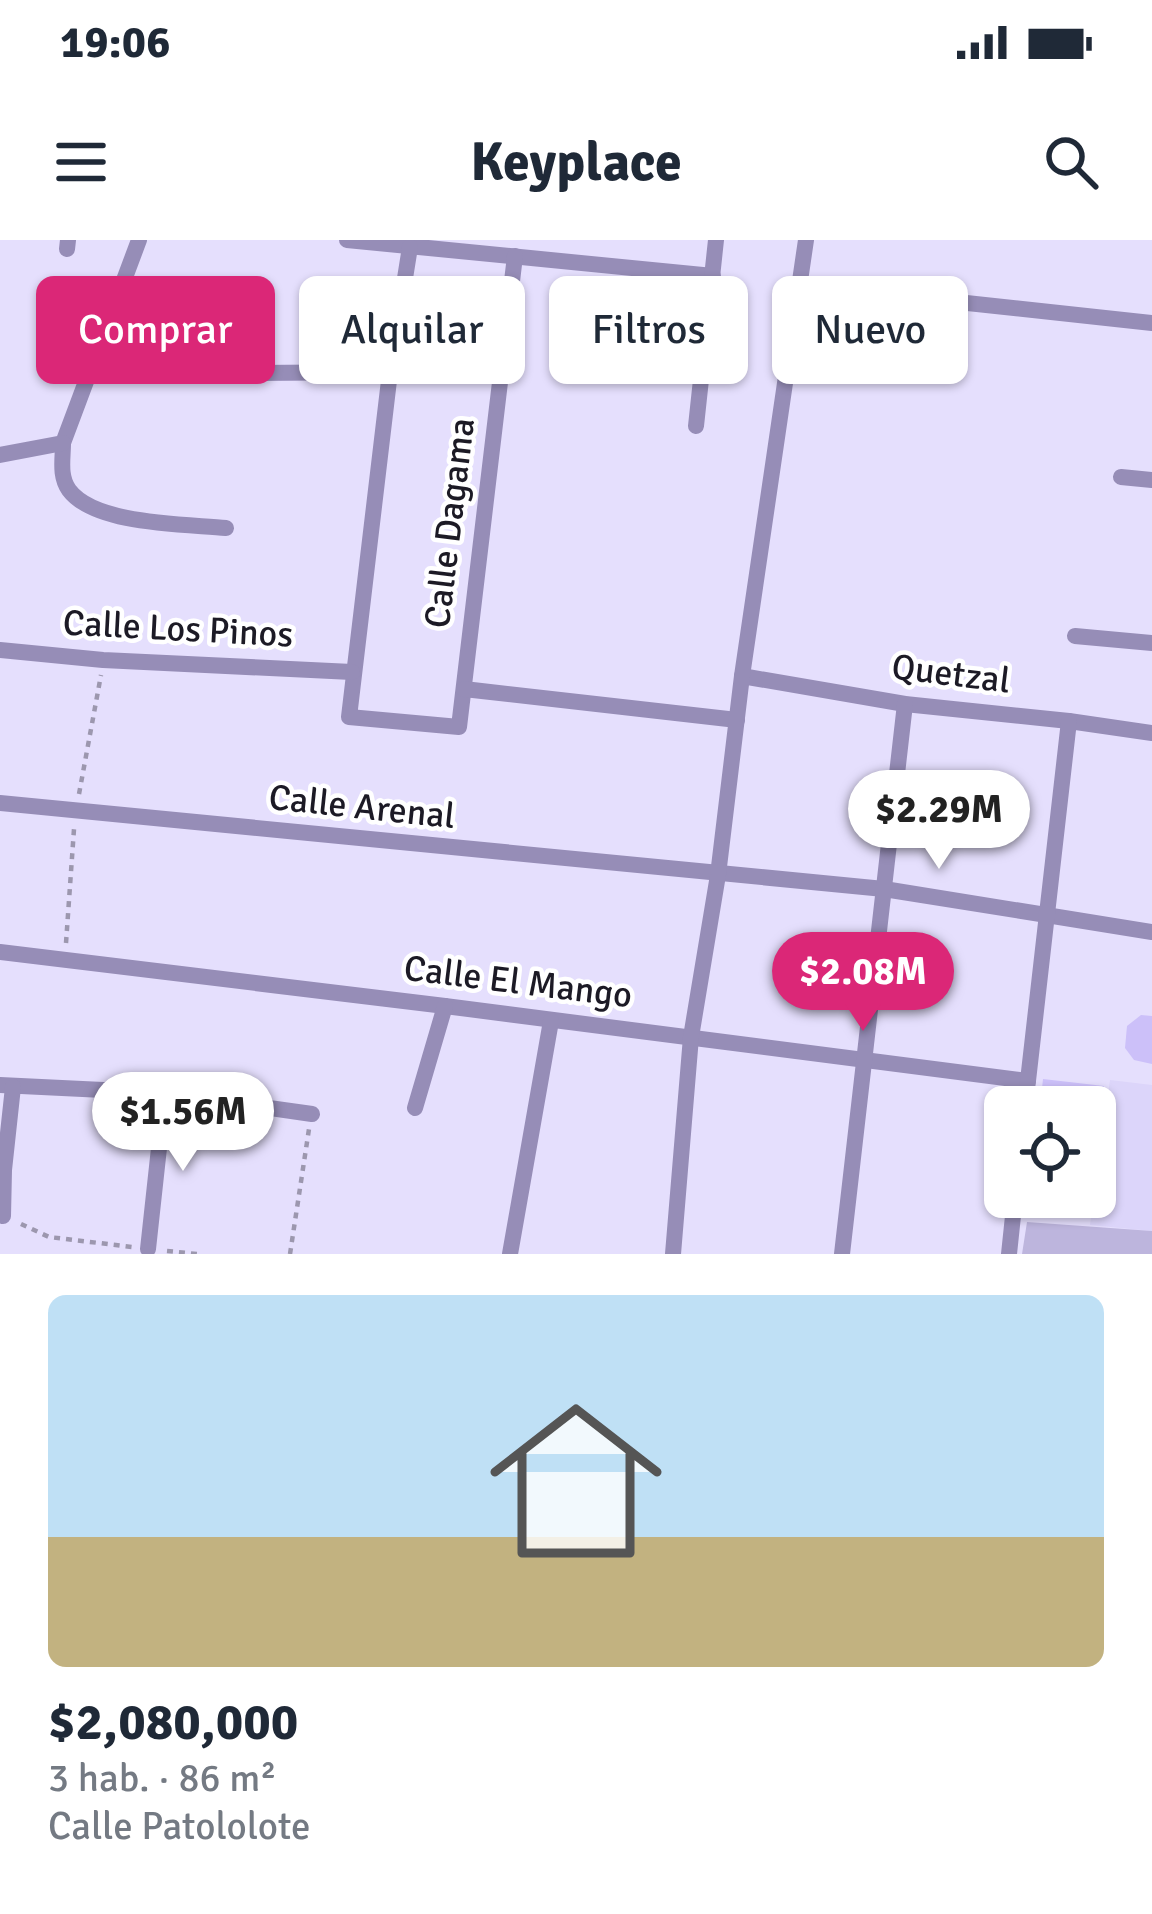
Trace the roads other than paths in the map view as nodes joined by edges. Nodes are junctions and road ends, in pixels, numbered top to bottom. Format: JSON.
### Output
{"nodes":[{"id":1,"x":139,"y":240,"type":"edge"},
{"id":2,"x":347,"y":240,"type":"edge"},
{"id":3,"x":716,"y":240,"type":"edge"},
{"id":4,"x":806,"y":240,"type":"edge"},
{"id":5,"x":410,"y":247,"type":"junction"},
{"id":6,"x":514,"y":256,"type":"junction"},
{"id":7,"x":126,"y":276,"type":"edge"},
{"id":8,"x":405,"y":276,"type":"edge"},
{"id":9,"x":713,"y":276,"type":"joint"},
{"id":10,"x":801,"y":276,"type":"edge"},
{"id":11,"x":968,"y":303,"type":"edge"},
{"id":12,"x":1152,"y":322,"type":"edge"},
{"id":13,"x":85,"y":384,"type":"edge"},
{"id":14,"x":388,"y":384,"type":"edge"},
{"id":15,"x":701,"y":384,"type":"edge"},
{"id":16,"x":785,"y":384,"type":"edge"},
{"id":17,"x":696,"y":426,"type":"dead end"},
{"id":18,"x":64,"y":443,"type":"junction"},
{"id":19,"x":0,"y":455,"type":"edge"},
{"id":20,"x":1121,"y":477,"type":"dead end"},
{"id":21,"x":1152,"y":480,"type":"edge"},
{"id":22,"x":226,"y":529,"type":"dead end"},
{"id":23,"x":1076,"y":636,"type":"dead end"},
{"id":24,"x":1152,"y":644,"type":"edge"},
{"id":25,"x":0,"y":650,"type":"edge"},
{"id":26,"x":352,"y":672,"type":"junction"},
{"id":27,"x":742,"y":676,"type":"junction"},
{"id":28,"x":464,"y":688,"type":"junction"},
{"id":29,"x":905,"y":704,"type":"junction"},
{"id":30,"x":736,"y":720,"type":"junction"},
{"id":31,"x":1069,"y":721,"type":"junction"},
{"id":32,"x":1152,"y":733,"type":"edge"},
{"id":33,"x":0,"y":803,"type":"edge"},
{"id":34,"x":718,"y":875,"type":"junction"},
{"id":35,"x":884,"y":890,"type":"junction"},
{"id":36,"x":1046,"y":916,"type":"junction"},
{"id":37,"x":1152,"y":932,"type":"edge"},
{"id":38,"x":0,"y":952,"type":"edge"},
{"id":39,"x":445,"y":1006,"type":"junction"},
{"id":40,"x":551,"y":1021,"type":"junction"},
{"id":41,"x":691,"y":1037,"type":"junction"},
{"id":42,"x":863,"y":1061,"type":"junction"},
{"id":43,"x":1028,"y":1081,"type":"junction"},
{"id":44,"x":6,"y":1086,"type":"edge"},
{"id":45,"x":1027,"y":1086,"type":"edge"},
{"id":46,"x":165,"y":1093,"type":"junction"},
{"id":47,"x":415,"y":1108,"type":"dead end"},
{"id":48,"x":312,"y":1114,"type":"road end"},
{"id":49,"x":3,"y":1216,"type":"road end"},
{"id":50,"x":1013,"y":1218,"type":"edge"},
{"id":51,"x":148,"y":1249,"type":"road end"},
{"id":52,"x":510,"y":1254,"type":"edge"},
{"id":53,"x":674,"y":1254,"type":"edge"},
{"id":54,"x":842,"y":1254,"type":"edge"},
{"id":55,"x":1009,"y":1254,"type":"edge"}],
"edges":[{"from":1,"to":7,"type":"street"},
{"from":2,"to":5,"type":"street"},
{"from":3,"to":9,"type":"street"},
{"from":4,"to":10,"type":"street"},
{"from":5,"to":6,"type":"street"},
{"from":5,"to":8,"type":"street"},
{"from":6,"to":9,"type":"street"},
{"from":6,"to":28,"type":"street","name":"Calle Dagama"},
{"from":11,"to":12,"type":"street"},
{"from":13,"to":18,"type":"street"},
{"from":14,"to":26,"type":"street"},
{"from":15,"to":17,"type":"street"},
{"from":16,"to":27,"type":"street"},
{"from":18,"to":19,"type":"street"},
{"from":18,"to":22,"type":"street"},
{"from":20,"to":21,"type":"street"},
{"from":23,"to":24,"type":"street"},
{"from":25,"to":26,"type":"street","name":"Calle Los Pinos"},
{"from":26,"to":28,"type":"street","name":"Calle Dagama"},
{"from":27,"to":29,"type":"street","name":"Quetzal"},
{"from":27,"to":30,"type":"street"},
{"from":28,"to":30,"type":"street"},
{"from":29,"to":31,"type":"street","name":"Quetzal"},
{"from":29,"to":35,"type":"street"},
{"from":30,"to":34,"type":"street"},
{"from":31,"to":32,"type":"street","name":"Quetzal"},
{"from":31,"to":36,"type":"street"},
{"from":33,"to":34,"type":"street","name":"Calle Arenal"},
{"from":34,"to":35,"type":"street","name":"Calle Arenal"},
{"from":34,"to":41,"type":"street"},
{"from":35,"to":36,"type":"street","name":"Calle Arenal"},
{"from":35,"to":42,"type":"street"},
{"from":36,"to":37,"type":"street","name":"Calle Arenal"},
{"from":36,"to":43,"type":"street"},
{"from":38,"to":39,"type":"street","name":"Calle El Mango"},
{"from":39,"to":40,"type":"street","name":"Calle El Mango"},
{"from":39,"to":47,"type":"street"},
{"from":40,"to":41,"type":"street","name":"Calle El Mango"},
{"from":40,"to":52,"type":"street"},
{"from":41,"to":42,"type":"street","name":"Calle El Mango"},
{"from":41,"to":53,"type":"street"},
{"from":42,"to":43,"type":"street","name":"Calle El Mango"},
{"from":42,"to":54,"type":"street"},
{"from":43,"to":45,"type":"street"},
{"from":44,"to":46,"type":"street"},
{"from":44,"to":49,"type":"street"},
{"from":46,"to":48,"type":"street"},
{"from":46,"to":51,"type":"street"},
{"from":50,"to":55,"type":"street"}]}
